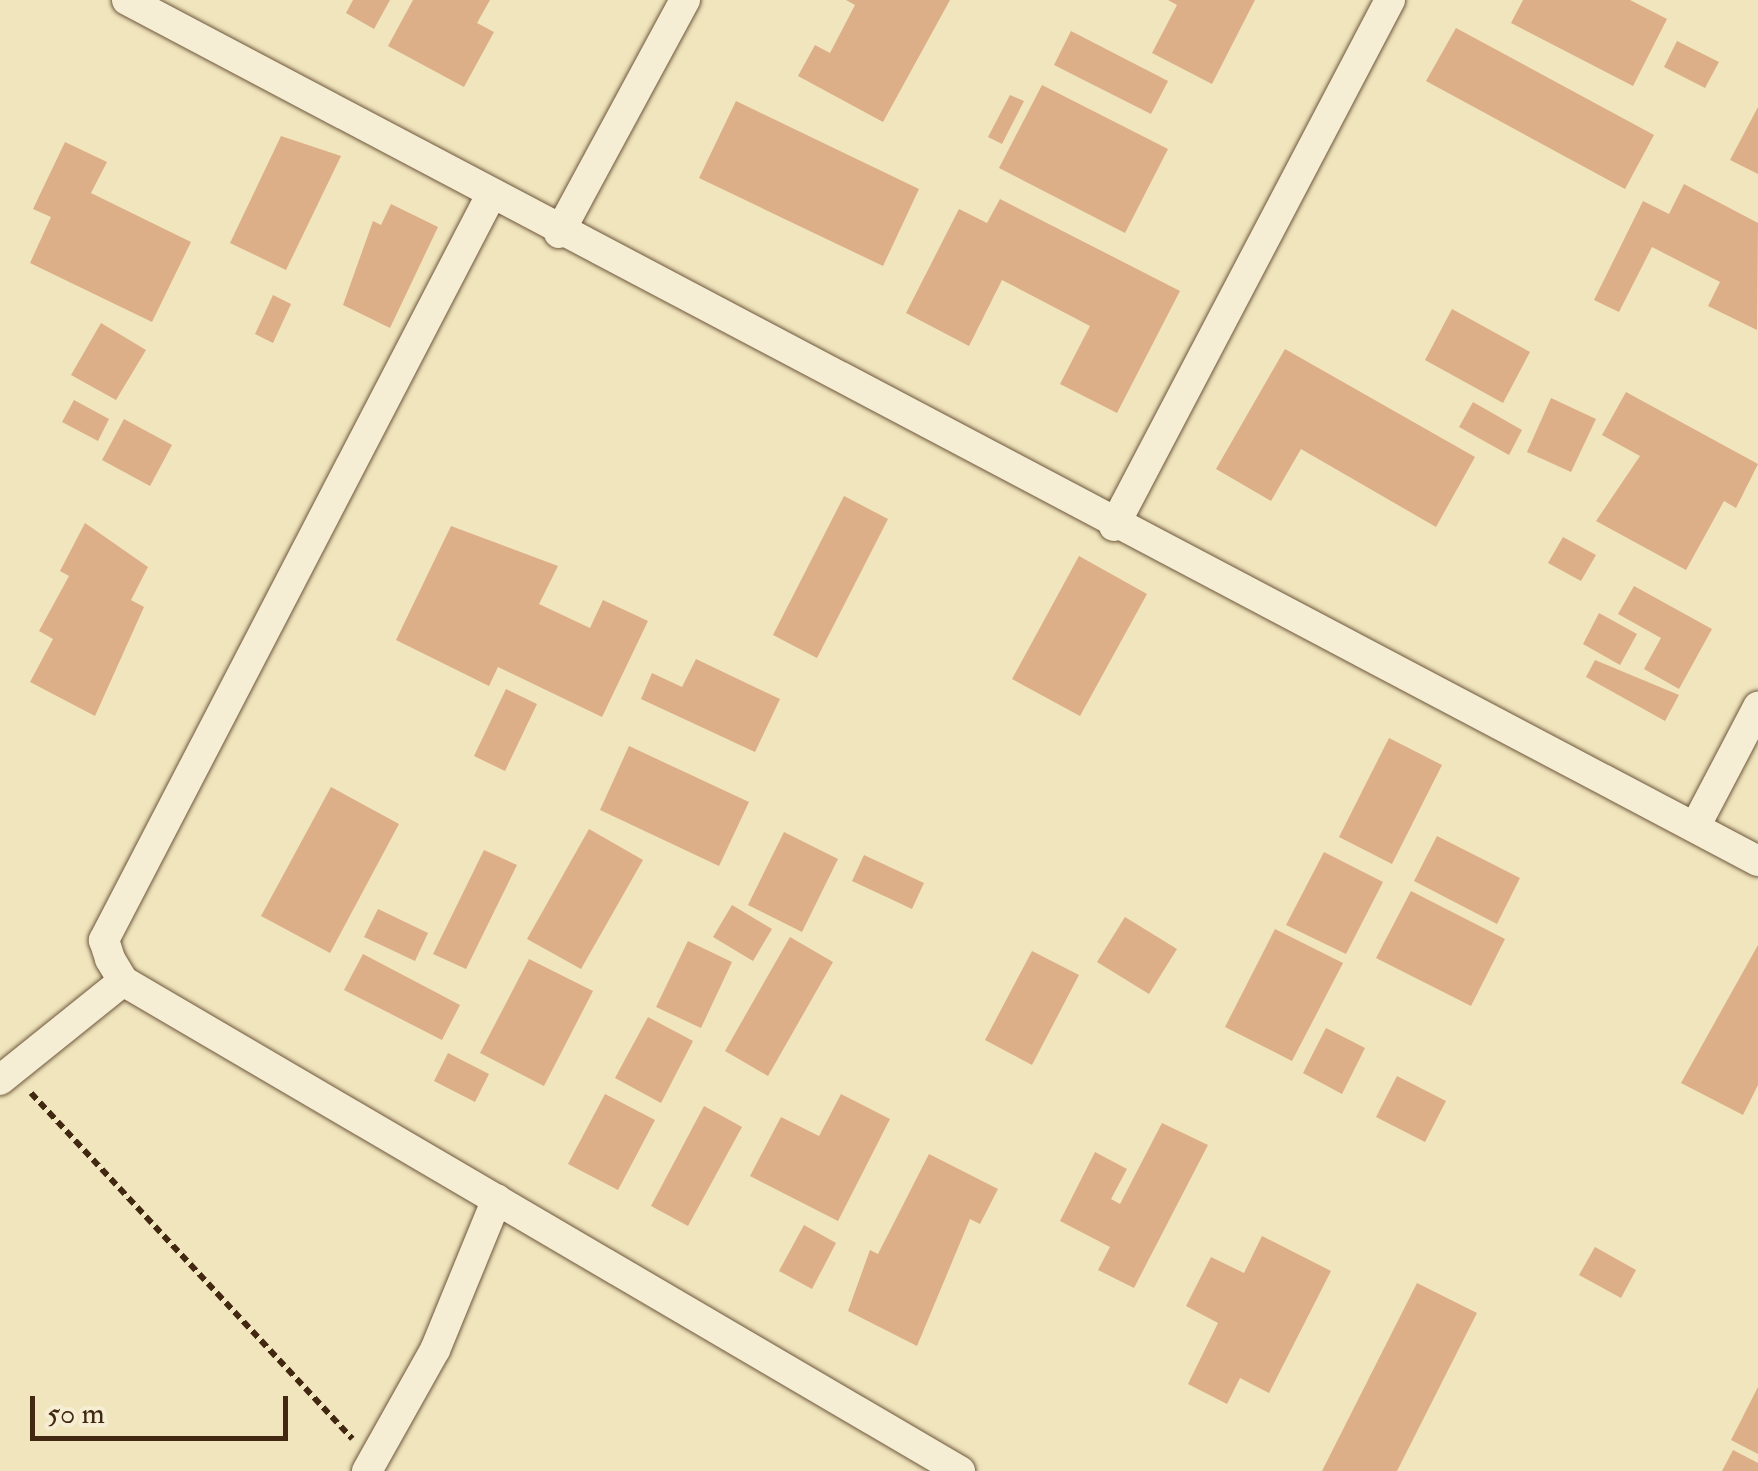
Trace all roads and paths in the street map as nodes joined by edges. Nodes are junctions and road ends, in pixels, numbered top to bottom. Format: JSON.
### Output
{"nodes":[{"id":1,"x":127,"y":0,"type":"edge"},
{"id":2,"x":685,"y":0,"type":"edge"},
{"id":3,"x":1390,"y":0,"type":"edge"},
{"id":4,"x":491,"y":195,"type":"junction"},
{"id":5,"x":558,"y":233,"type":"junction"},
{"id":6,"x":1114,"y":526,"type":"junction"},
{"id":7,"x":1758,"y":707,"type":"edge"},
{"id":8,"x":1695,"y":826,"type":"junction"},
{"id":9,"x":1758,"y":860,"type":"edge"},
{"id":10,"x":123,"y":981,"type":"junction"},
{"id":11,"x":6,"y":1076,"type":"edge"},
{"id":12,"x":496,"y":1199,"type":"junction"},
{"id":13,"x":368,"y":1465,"type":"edge"},
{"id":14,"x":960,"y":1471,"type":"edge"}],
"edges":[{"from":1,"to":4,"type":"street"},
{"from":2,"to":5,"type":"street"},
{"from":3,"to":6,"type":"street"},
{"from":4,"to":5,"type":"street"},
{"from":4,"to":10,"type":"street"},
{"from":5,"to":6,"type":"street"},
{"from":6,"to":8,"type":"street"},
{"from":7,"to":8,"type":"street"},
{"from":8,"to":9,"type":"street"},
{"from":10,"to":11,"type":"street"},
{"from":10,"to":12,"type":"street"},
{"from":11,"to":13,"type":"path"},
{"from":12,"to":13,"type":"street"},
{"from":12,"to":14,"type":"street"}]}
